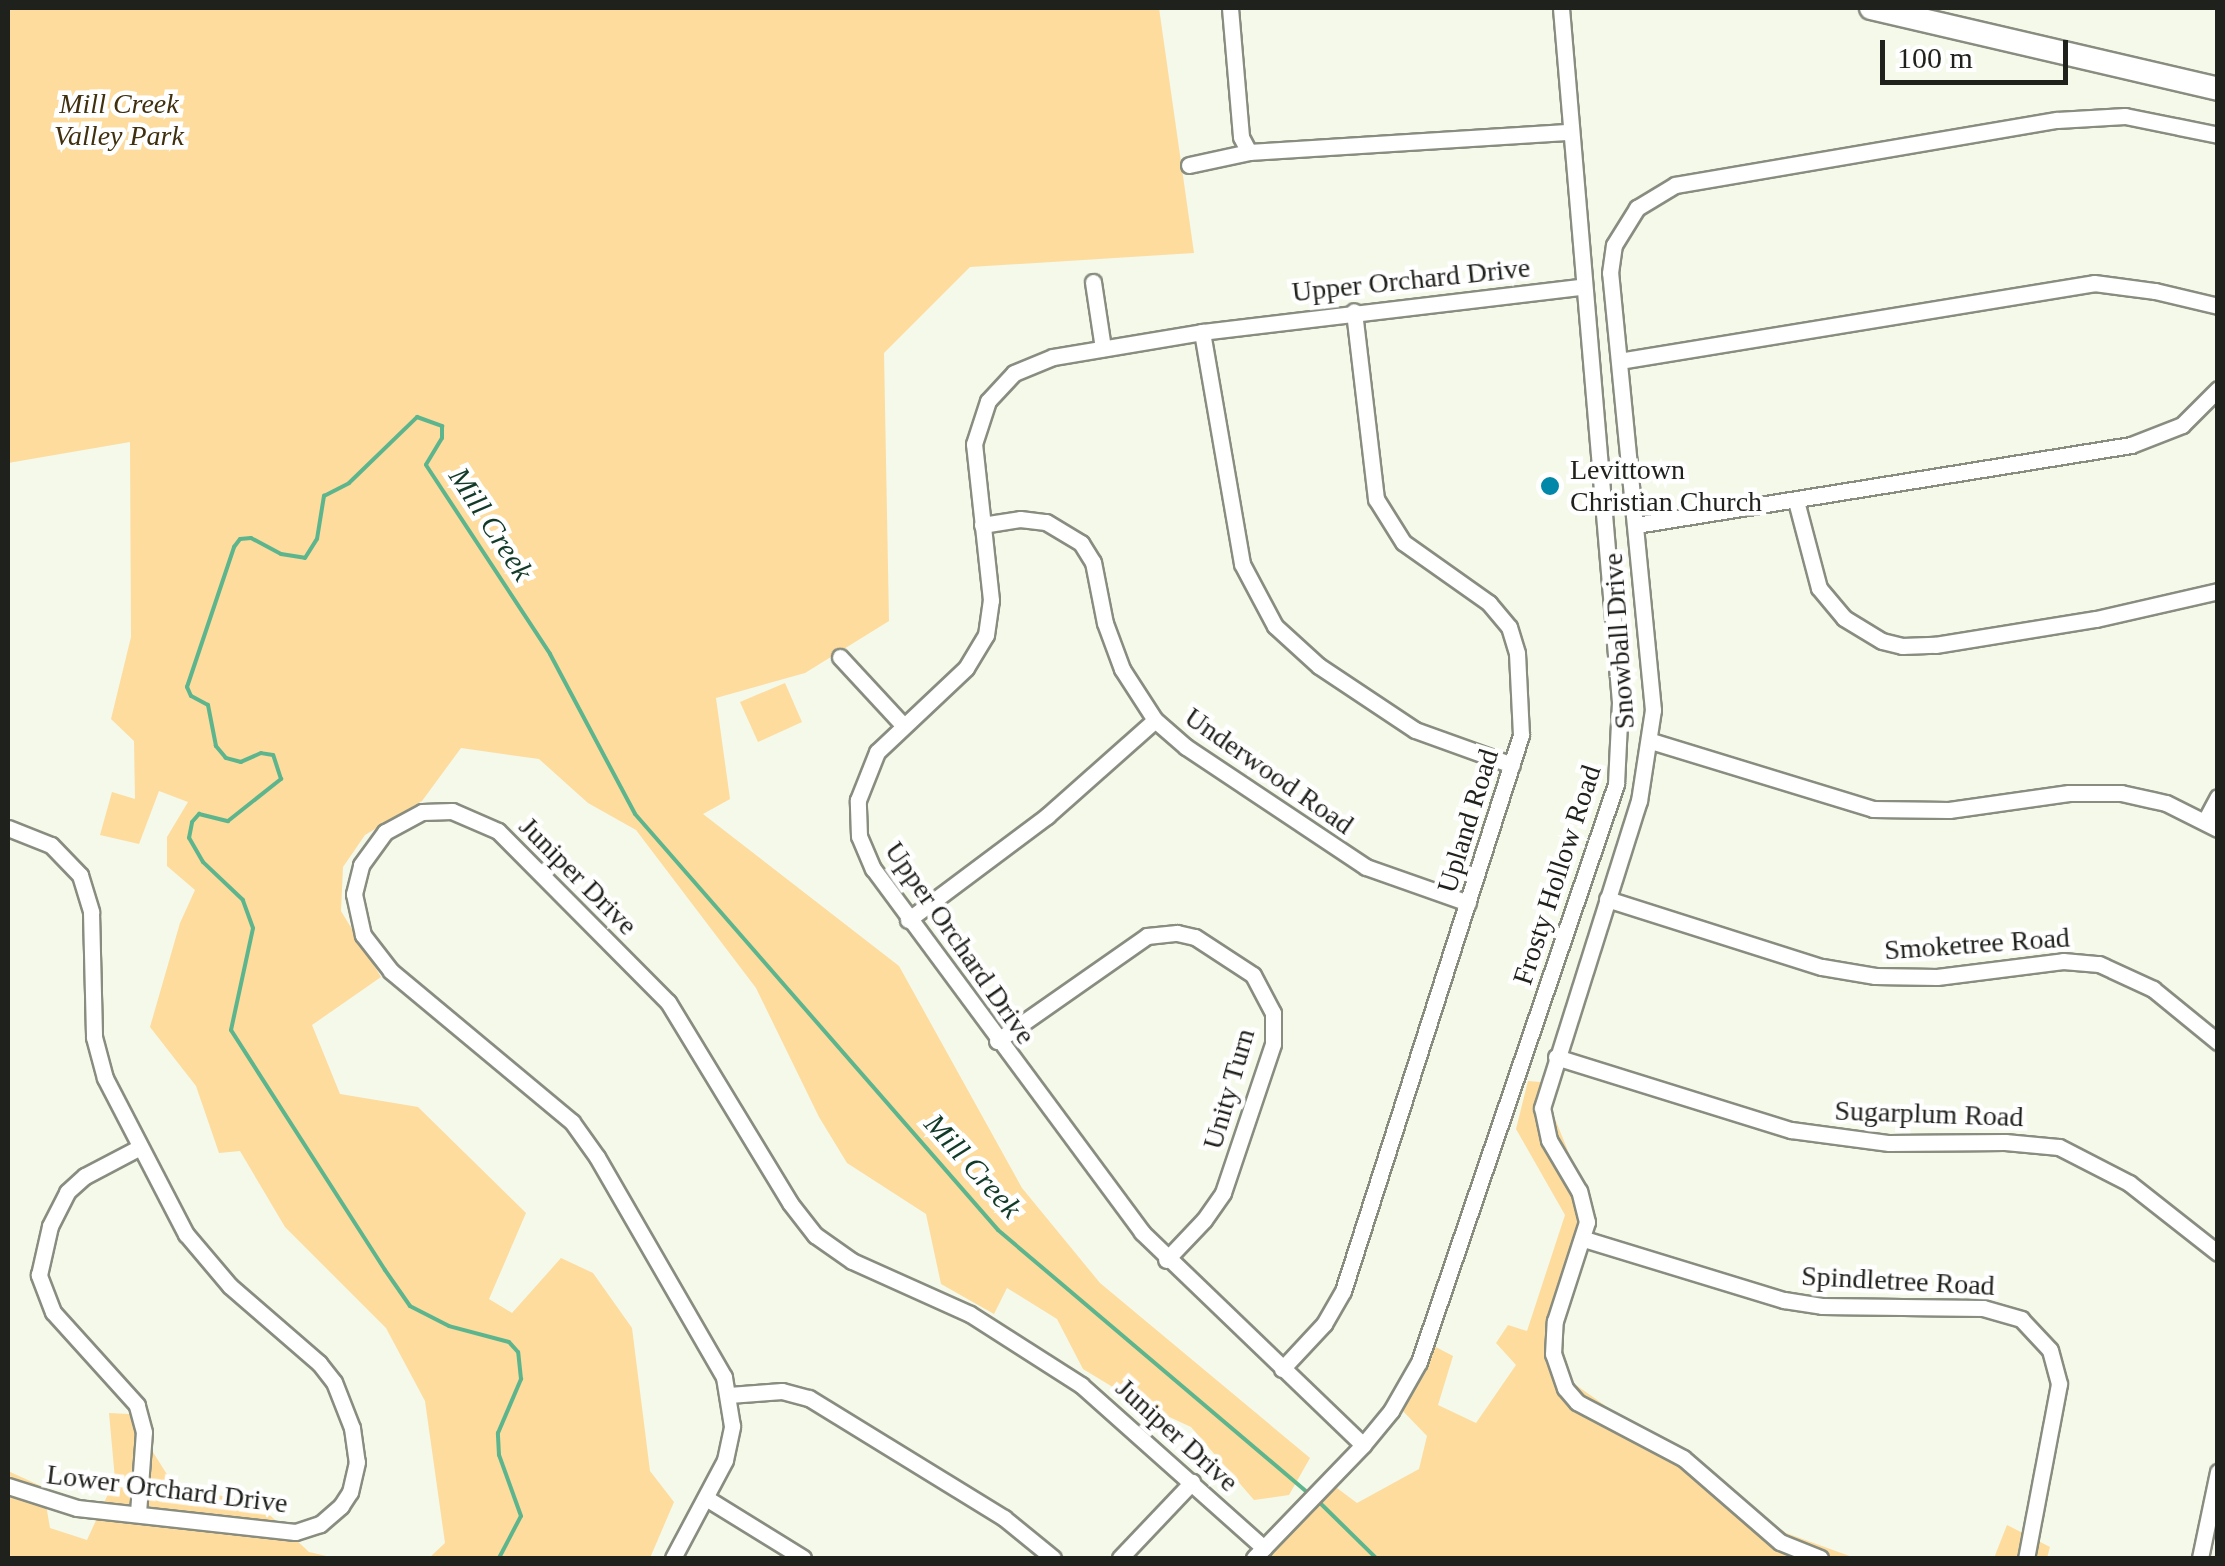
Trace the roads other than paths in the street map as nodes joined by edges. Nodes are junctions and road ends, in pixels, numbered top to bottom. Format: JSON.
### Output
{"nodes":[{"id":1,"x":1230,"y":8,"type":"edge"},
{"id":2,"x":1561,"y":8,"type":"edge"},
{"id":3,"x":1871,"y":8,"type":"edge"},
{"id":4,"x":2218,"y":89,"type":"edge"},
{"id":5,"x":1570,"y":132,"type":"junction"},
{"id":6,"x":2218,"y":136,"type":"edge"},
{"id":7,"x":1249,"y":152,"type":"junction"},
{"id":8,"x":1188,"y":165,"type":"dead end"},
{"id":9,"x":1093,"y":282,"type":"dead end"},
{"id":10,"x":1582,"y":287,"type":"junction"},
{"id":11,"x":2218,"y":306,"type":"edge"},
{"id":12,"x":1354,"y":311,"type":"junction"},
{"id":13,"x":1202,"y":332,"type":"junction"},
{"id":14,"x":1103,"y":348,"type":"junction"},
{"id":15,"x":1619,"y":361,"type":"junction"},
{"id":16,"x":2218,"y":390,"type":"edge"},
{"id":17,"x":1796,"y":501,"type":"junction"},
{"id":18,"x":982,"y":525,"type":"junction"},
{"id":19,"x":1636,"y":525,"type":"junction"},
{"id":20,"x":2218,"y":591,"type":"edge"},
{"id":21,"x":840,"y":657,"type":"dead end"},
{"id":22,"x":1155,"y":720,"type":"junction"},
{"id":23,"x":903,"y":725,"type":"junction"},
{"id":24,"x":1651,"y":741,"type":"junction"},
{"id":25,"x":1512,"y":766,"type":"junction"},
{"id":26,"x":2218,"y":797,"type":"edge"},
{"id":27,"x":2211,"y":825,"type":"edge"},
{"id":28,"x":8,"y":828,"type":"edge"},
{"id":29,"x":1607,"y":899,"type":"junction"},
{"id":30,"x":1468,"y":902,"type":"junction"},
{"id":31,"x":908,"y":920,"type":"junction"},
{"id":32,"x":998,"y":1041,"type":"junction"},
{"id":33,"x":2218,"y":1042,"type":"edge"},
{"id":34,"x":1556,"y":1057,"type":"junction"},
{"id":35,"x":138,"y":1148,"type":"junction"},
{"id":36,"x":1584,"y":1239,"type":"junction"},
{"id":37,"x":2218,"y":1254,"type":"edge"},
{"id":38,"x":1166,"y":1260,"type":"junction"},
{"id":39,"x":1282,"y":1369,"type":"junction"},
{"id":40,"x":729,"y":1394,"type":"junction"},
{"id":41,"x":1364,"y":1445,"type":"junction"},
{"id":42,"x":2218,"y":1472,"type":"edge"},
{"id":43,"x":1192,"y":1482,"type":"junction"},
{"id":44,"x":8,"y":1486,"type":"edge"},
{"id":45,"x":706,"y":1498,"type":"junction"},
{"id":46,"x":138,"y":1513,"type":"junction"},
{"id":47,"x":1259,"y":1553,"type":"edge"},
{"id":48,"x":673,"y":1558,"type":"edge"},
{"id":49,"x":803,"y":1558,"type":"edge"},
{"id":50,"x":1053,"y":1558,"type":"edge"},
{"id":51,"x":1120,"y":1558,"type":"edge"},
{"id":52,"x":1820,"y":1558,"type":"edge"},
{"id":53,"x":2026,"y":1558,"type":"edge"},
{"id":54,"x":2200,"y":1558,"type":"edge"}],
"edges":[{"from":1,"to":7,"type":"street"},
{"from":2,"to":5,"type":"street","name":"Frosty Hollow Road"},
{"from":3,"to":4,"type":"main road"},
{"from":5,"to":7,"type":"street"},
{"from":5,"to":10,"type":"street","name":"Frosty Hollow Road"},
{"from":6,"to":15,"type":"street","name":"Snowball Drive"},
{"from":7,"to":8,"type":"street"},
{"from":9,"to":14,"type":"street"},
{"from":10,"to":12,"type":"street","name":"Upper Orchard Drive"},
{"from":10,"to":41,"type":"street","name":"Frosty Hollow Road"},
{"from":11,"to":15,"type":"street"},
{"from":12,"to":13,"type":"street","name":"Upper Orchard Drive"},
{"from":12,"to":25,"type":"street","name":"Upland Road"},
{"from":13,"to":14,"type":"street","name":"Upper Orchard Drive"},
{"from":13,"to":25,"type":"street"},
{"from":14,"to":18,"type":"street","name":"Upper Orchard Drive"},
{"from":15,"to":19,"type":"street","name":"Snowball Drive"},
{"from":16,"to":17,"type":"street"},
{"from":17,"to":19,"type":"street"},
{"from":17,"to":20,"type":"street"},
{"from":18,"to":22,"type":"street","name":"Underwood Road"},
{"from":18,"to":23,"type":"street","name":"Upper Orchard Drive"},
{"from":19,"to":24,"type":"street","name":"Snowball Drive"},
{"from":21,"to":23,"type":"street"},
{"from":22,"to":30,"type":"street","name":"Underwood Road"},
{"from":22,"to":31,"type":"street"},
{"from":23,"to":31,"type":"street","name":"Upper Orchard Drive"},
{"from":24,"to":27,"type":"street"},
{"from":24,"to":29,"type":"street","name":"Snowball Drive"},
{"from":25,"to":30,"type":"street","name":"Upland Road"},
{"from":26,"to":27,"type":"street"},
{"from":28,"to":35,"type":"street","name":"Lower Orchard Drive"},
{"from":29,"to":33,"type":"street","name":"Smoketree Road"},
{"from":29,"to":34,"type":"street","name":"Snowball Drive"},
{"from":30,"to":39,"type":"street","name":"Upland Road"},
{"from":31,"to":32,"type":"street","name":"Upper Orchard Drive"},
{"from":32,"to":38,"type":"street","name":"Upper Orchard Drive"},
{"from":32,"to":38,"type":"street","name":"Unity Turn"},
{"from":34,"to":36,"type":"street","name":"Snowball Drive"},
{"from":34,"to":37,"type":"street","name":"Sugarplum Road"},
{"from":35,"to":46,"type":"street"},
{"from":35,"to":46,"type":"street","name":"Lower Orchard Drive"},
{"from":36,"to":52,"type":"street","name":"Snowball Drive"},
{"from":36,"to":53,"type":"street","name":"Spindletree Road"},
{"from":38,"to":39,"type":"street","name":"Upper Orchard Drive"},
{"from":39,"to":41,"type":"street","name":"Upper Orchard Drive"},
{"from":40,"to":43,"type":"street","name":"Juniper Drive"},
{"from":40,"to":45,"type":"street","name":"Juniper Drive"},
{"from":40,"to":50,"type":"street"},
{"from":41,"to":47,"type":"street","name":"Frosty Hollow Road"},
{"from":42,"to":54,"type":"street"},
{"from":43,"to":47,"type":"street","name":"Juniper Drive"},
{"from":43,"to":51,"type":"street"},
{"from":44,"to":46,"type":"street","name":"Lower Orchard Drive"},
{"from":45,"to":48,"type":"street","name":"Juniper Drive"},
{"from":45,"to":49,"type":"street"}]}
